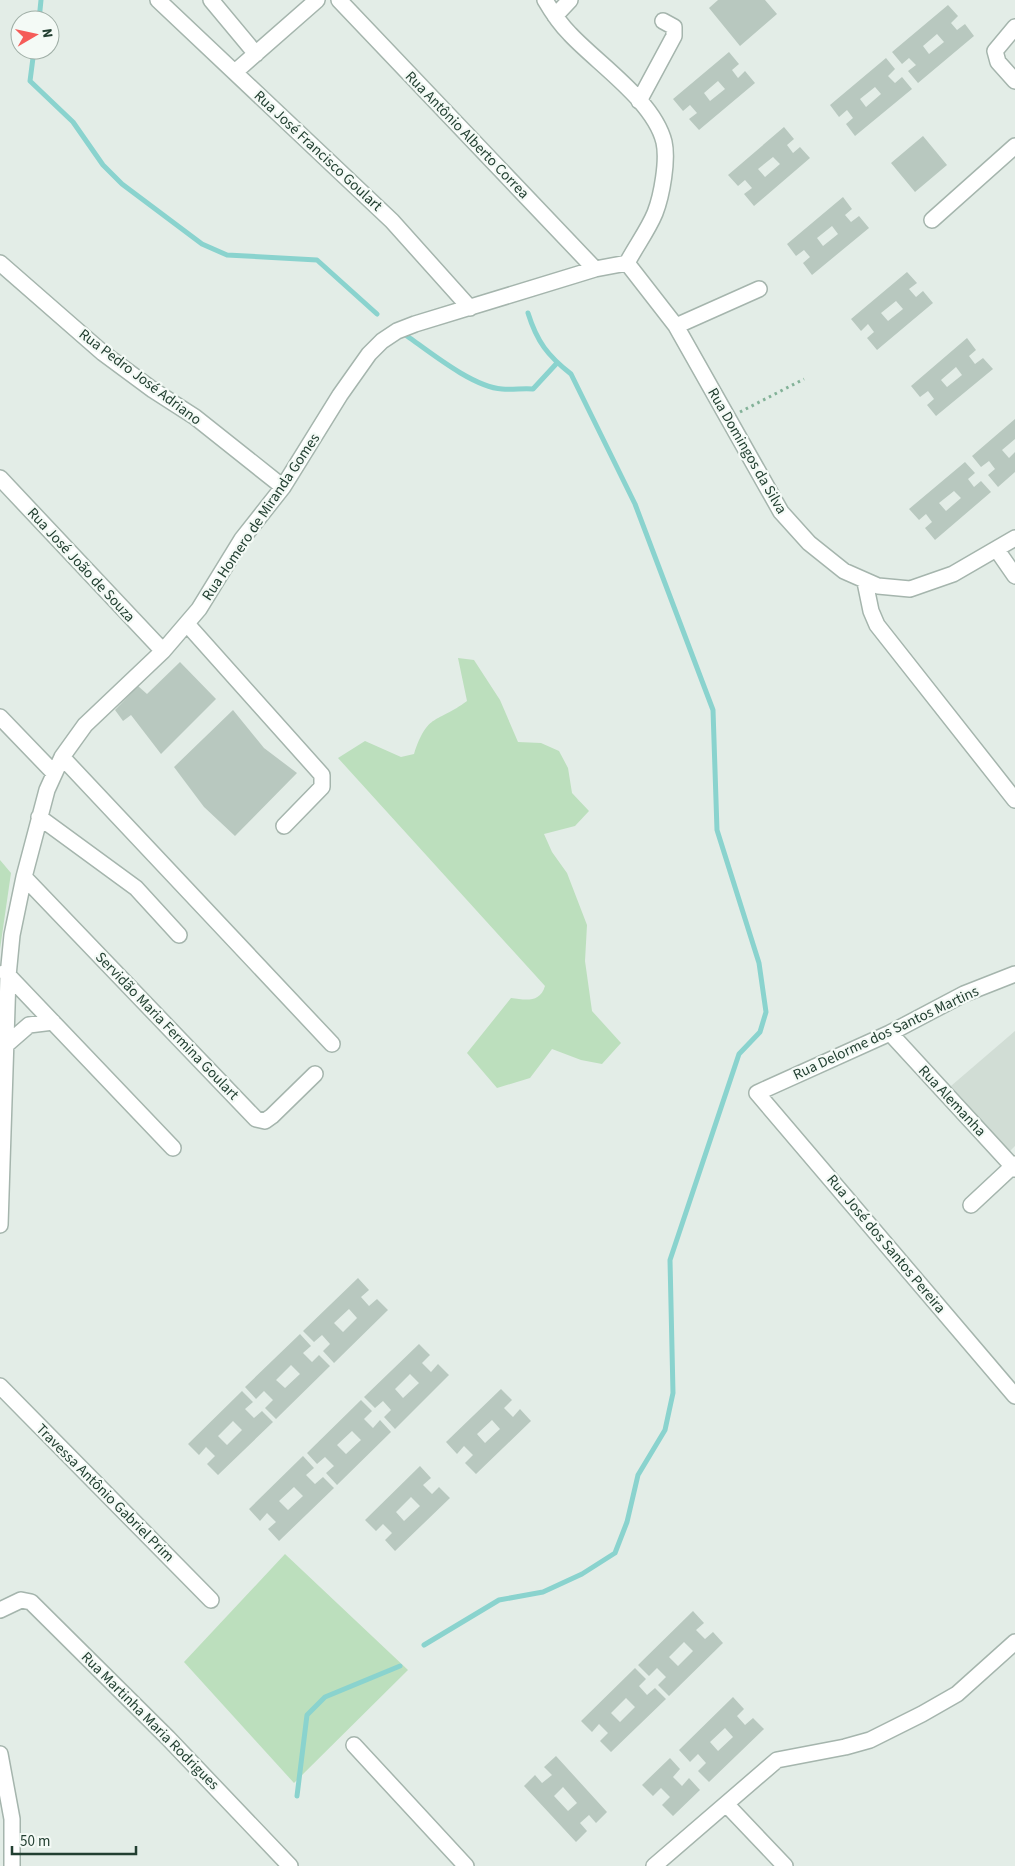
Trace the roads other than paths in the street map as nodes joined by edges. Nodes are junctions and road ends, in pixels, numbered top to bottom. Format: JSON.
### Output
{"nodes":[{"id":1,"x":158,"y":0,"type":"edge"},
{"id":2,"x":211,"y":0,"type":"edge"},
{"id":3,"x":317,"y":0,"type":"edge"},
{"id":4,"x":339,"y":0,"type":"edge"},
{"id":5,"x":545,"y":0,"type":"edge"},
{"id":6,"x":570,"y":0,"type":"edge"},
{"id":7,"x":555,"y":16,"type":"junction"},
{"id":8,"x":663,"y":21,"type":"dead end"},
{"id":9,"x":1015,"y":26,"type":"edge"},
{"id":10,"x":256,"y":54,"type":"junction"},
{"id":11,"x":235,"y":72,"type":"junction"},
{"id":12,"x":1015,"y":81,"type":"edge"},
{"id":13,"x":639,"y":101,"type":"junction"},
{"id":14,"x":1015,"y":146,"type":"edge"},
{"id":15,"x":932,"y":220,"type":"dead end"},
{"id":16,"x":0,"y":263,"type":"edge"},
{"id":17,"x":627,"y":263,"type":"junction"},
{"id":18,"x":595,"y":269,"type":"junction"},
{"id":19,"x":760,"y":290,"type":"dead end"},
{"id":20,"x":470,"y":308,"type":"junction"},
{"id":21,"x":676,"y":326,"type":"junction"},
{"id":22,"x":0,"y":478,"type":"edge"},
{"id":23,"x":283,"y":487,"type":"junction"},
{"id":24,"x":1015,"y":538,"type":"edge"},
{"id":25,"x":997,"y":550,"type":"junction"},
{"id":26,"x":1015,"y":576,"type":"edge"},
{"id":27,"x":865,"y":582,"type":"junction"},
{"id":28,"x":187,"y":624,"type":"junction"},
{"id":29,"x":163,"y":651,"type":"junction"},
{"id":30,"x":0,"y":717,"type":"edge"},
{"id":31,"x":62,"y":757,"type":"junction"},
{"id":32,"x":54,"y":773,"type":"junction"},
{"id":33,"x":1015,"y":800,"type":"edge"},
{"id":34,"x":39,"y":817,"type":"junction"},
{"id":35,"x":284,"y":826,"type":"dead end"},
{"id":36,"x":24,"y":877,"type":"junction"},
{"id":37,"x":179,"y":935,"type":"dead end"},
{"id":38,"x":4,"y":971,"type":"edge"},
{"id":39,"x":1015,"y":974,"type":"edge"},
{"id":40,"x":53,"y":1022,"type":"junction"},
{"id":41,"x":890,"y":1033,"type":"junction"},
{"id":42,"x":332,"y":1044,"type":"dead end"},
{"id":43,"x":6,"y":1045,"type":"junction"},
{"id":44,"x":315,"y":1074,"type":"dead end"},
{"id":45,"x":757,"y":1092,"type":"joint"},
{"id":46,"x":172,"y":1148,"type":"dead end"},
{"id":47,"x":1014,"y":1166,"type":"edge"},
{"id":48,"x":971,"y":1205,"type":"dead end"},
{"id":49,"x":0,"y":1225,"type":"edge"},
{"id":50,"x":0,"y":1386,"type":"edge"},
{"id":51,"x":1015,"y":1396,"type":"edge"},
{"id":52,"x":211,"y":1600,"type":"dead end"},
{"id":53,"x":0,"y":1610,"type":"edge"},
{"id":54,"x":1015,"y":1642,"type":"edge"},
{"id":55,"x":354,"y":1745,"type":"dead end"},
{"id":56,"x":0,"y":1754,"type":"edge"},
{"id":57,"x":727,"y":1804,"type":"junction"},
{"id":58,"x":6,"y":1820,"type":"edge"},
{"id":59,"x":12,"y":1866,"type":"edge"},
{"id":60,"x":290,"y":1866,"type":"edge"},
{"id":61,"x":466,"y":1866,"type":"edge"},
{"id":62,"x":654,"y":1866,"type":"edge"},
{"id":63,"x":785,"y":1866,"type":"edge"}],
"edges":[{"from":1,"to":11,"type":"street","name":"Rua José Francisco Goulart"},
{"from":2,"to":10,"type":"street"},
{"from":3,"to":10,"type":"street"},
{"from":4,"to":18,"type":"street","name":"Rua Antônio Alberto Correa"},
{"from":5,"to":7,"type":"street"},
{"from":6,"to":7,"type":"street"},
{"from":7,"to":13,"type":"street"},
{"from":8,"to":13,"type":"street"},
{"from":9,"to":12,"type":"street"},
{"from":10,"to":11,"type":"street"},
{"from":11,"to":20,"type":"street","name":"Rua José Francisco Goulart"},
{"from":13,"to":17,"type":"street"},
{"from":14,"to":15,"type":"street"},
{"from":16,"to":23,"type":"street","name":"Rua Pedro José Adriano"},
{"from":17,"to":18,"type":"street","name":"Rua Homero de Miranda Gomes"},
{"from":17,"to":21,"type":"street","name":"Rua Domingos da Silva"},
{"from":18,"to":20,"type":"street","name":"Rua Homero de Miranda Gomes"},
{"from":19,"to":21,"type":"street"},
{"from":20,"to":23,"type":"street","name":"Rua Homero de Miranda Gomes"},
{"from":21,"to":27,"type":"street","name":"Rua Domingos da Silva"},
{"from":22,"to":29,"type":"street","name":"Rua José João de Souza"},
{"from":23,"to":28,"type":"street","name":"Rua Homero de Miranda Gomes"},
{"from":24,"to":25,"type":"street","name":"Rua Domingos da Silva"},
{"from":25,"to":26,"type":"street"},
{"from":25,"to":27,"type":"street","name":"Rua Domingos da Silva"},
{"from":27,"to":33,"type":"street"},
{"from":28,"to":29,"type":"street","name":"Rua Homero de Miranda Gomes"},
{"from":28,"to":35,"type":"street"},
{"from":29,"to":31,"type":"street","name":"Rua Homero de Miranda Gomes"},
{"from":30,"to":32,"type":"street"},
{"from":31,"to":32,"type":"street","name":"Rua Homero de Miranda Gomes"},
{"from":31,"to":42,"type":"street"},
{"from":32,"to":34,"type":"street","name":"Rua Homero de Miranda Gomes"},
{"from":34,"to":36,"type":"street","name":"Rua Homero de Miranda Gomes"},
{"from":34,"to":37,"type":"street"},
{"from":36,"to":38,"type":"street","name":"Rua Homero de Miranda Gomes"},
{"from":36,"to":44,"type":"street","name":"Servidão Maria Fermina Goulart"},
{"from":38,"to":40,"type":"street"},
{"from":38,"to":43,"type":"street","name":"Rua Homero de Miranda Gomes"},
{"from":39,"to":41,"type":"street","name":"Rua Delorme dos Santos Martins"},
{"from":40,"to":43,"type":"street"},
{"from":40,"to":46,"type":"street"},
{"from":41,"to":45,"type":"street","name":"Rua Delorme dos Santos Martins"},
{"from":41,"to":47,"type":"street","name":"Rua Alemanha"},
{"from":43,"to":49,"type":"street","name":"Rua Homero de Miranda Gomes"},
{"from":45,"to":51,"type":"street","name":"Rua José dos Santos Pereira"},
{"from":47,"to":48,"type":"street"},
{"from":50,"to":52,"type":"street","name":"Travessa Antônio Gabriel Prim"},
{"from":53,"to":60,"type":"street","name":"Rua Martinha Maria Rodrigues"},
{"from":54,"to":57,"type":"street"},
{"from":55,"to":61,"type":"street"},
{"from":56,"to":58,"type":"street"},
{"from":57,"to":62,"type":"street"},
{"from":57,"to":63,"type":"street"},
{"from":58,"to":59,"type":"street"}]}
